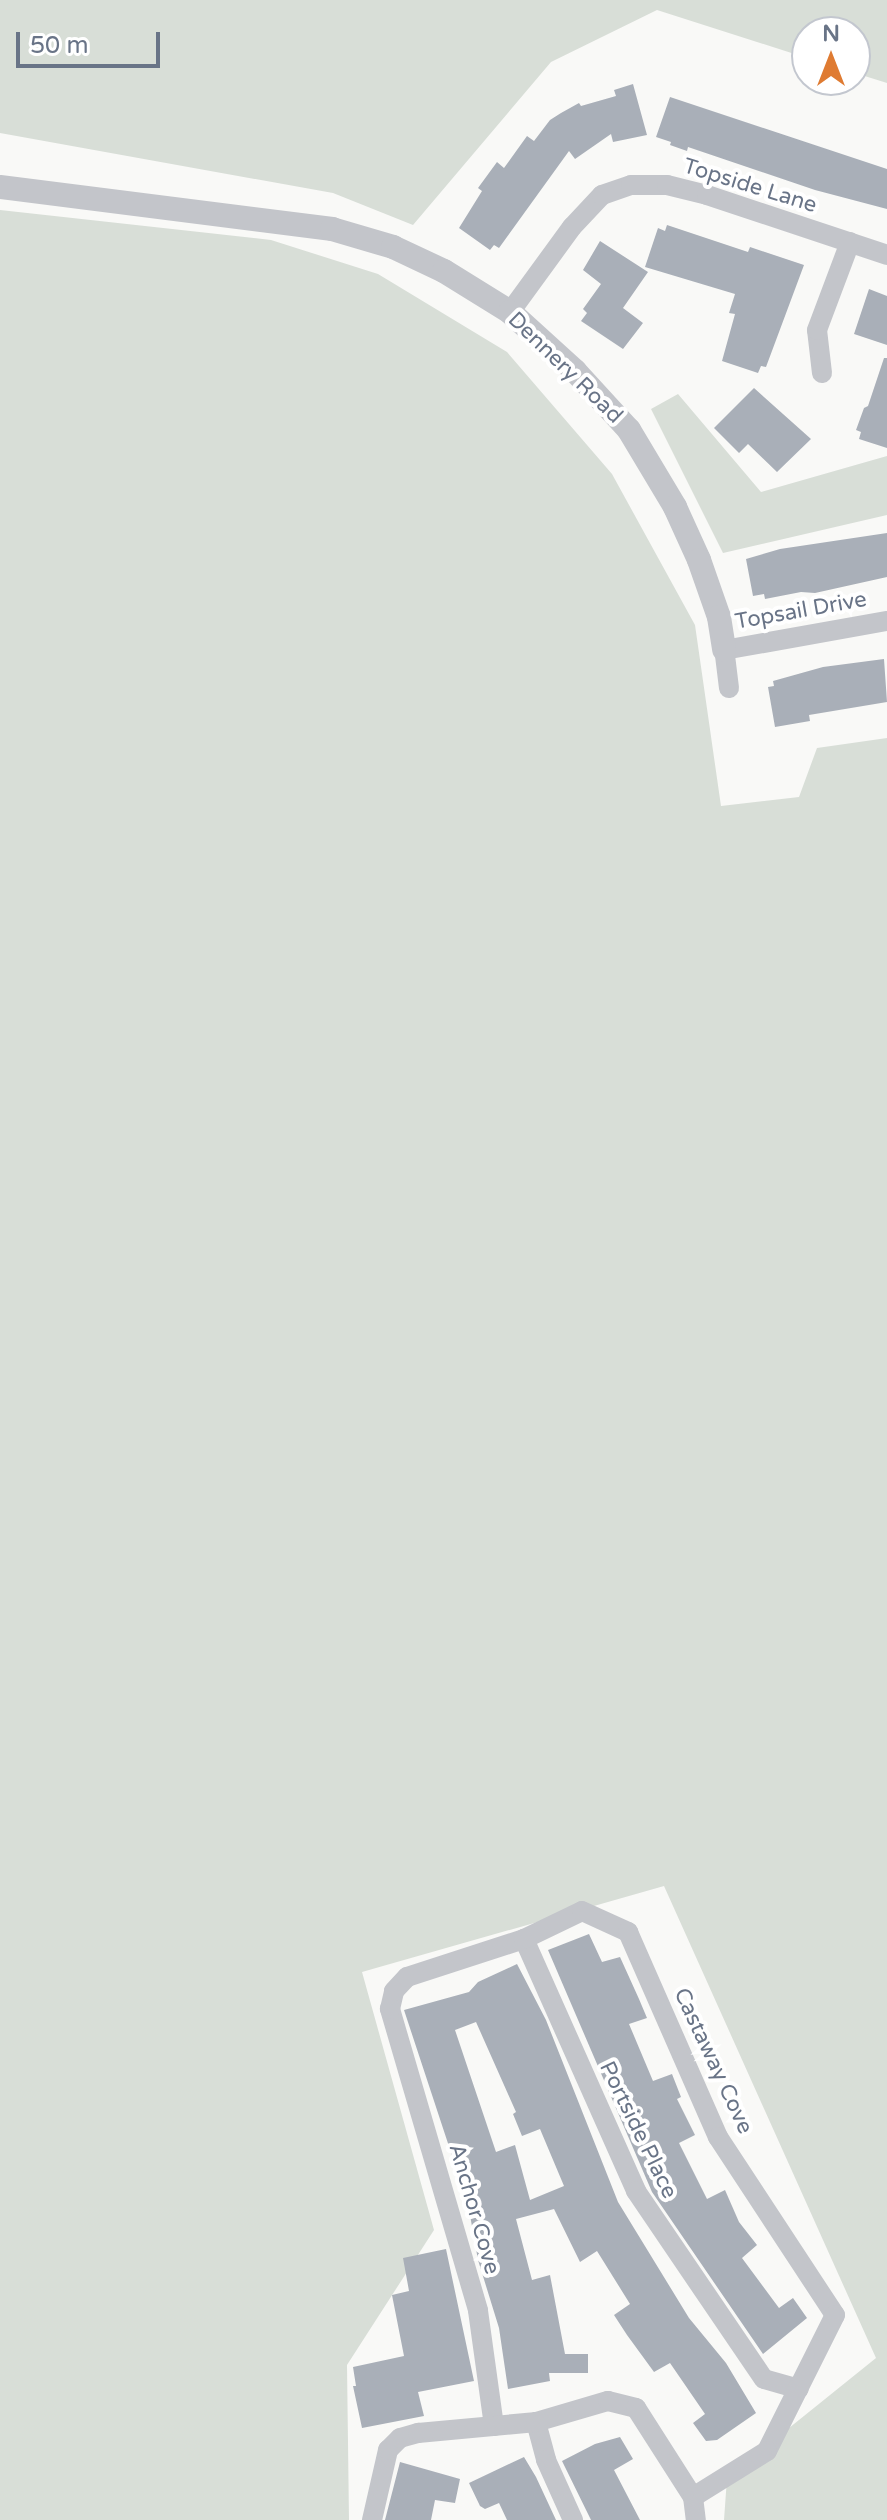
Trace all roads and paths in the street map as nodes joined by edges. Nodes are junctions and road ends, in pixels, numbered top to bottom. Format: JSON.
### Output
{"nodes":[{"id":1,"x":0,"y":187,"type":"edge"},
{"id":2,"x":850,"y":242,"type":"junction"},
{"id":3,"x":887,"y":255,"type":"edge"},
{"id":4,"x":510,"y":312,"type":"junction"},
{"id":5,"x":822,"y":373,"type":"dead end"},
{"id":6,"x":887,"y":621,"type":"edge"},
{"id":7,"x":724,"y":650,"type":"junction"},
{"id":8,"x":729,"y":688,"type":"dead end"},
{"id":9,"x":524,"y":1939,"type":"junction"},
{"id":10,"x":390,"y":2009,"type":"joint"},
{"id":11,"x":799,"y":2389,"type":"junction"},
{"id":12,"x":536,"y":2422,"type":"junction"},
{"id":13,"x":494,"y":2426,"type":"junction"},
{"id":14,"x":693,"y":2497,"type":"junction"},
{"id":15,"x":372,"y":2520,"type":"edge"},
{"id":16,"x":573,"y":2520,"type":"edge"},
{"id":17,"x":696,"y":2520,"type":"edge"}],
"edges":[{"from":1,"to":4,"type":"street","name":"Dennery Road"},
{"from":2,"to":3,"type":"street","name":"Topside Lane"},
{"from":2,"to":4,"type":"street","name":"Topside Lane"},
{"from":2,"to":5,"type":"street"},
{"from":4,"to":7,"type":"street","name":"Dennery Road"},
{"from":6,"to":7,"type":"street","name":"Topsail Drive"},
{"from":7,"to":8,"type":"street","name":"Dennery Road"},
{"from":9,"to":10,"type":"street","name":"Castaway Cove"},
{"from":9,"to":11,"type":"street","name":"Portside Place"},
{"from":9,"to":11,"type":"street","name":"Castaway Cove"},
{"from":10,"to":13,"type":"street","name":"Anchor Cove"},
{"from":11,"to":14,"type":"street","name":"Castaway Cove"},
{"from":12,"to":13,"type":"street"},
{"from":12,"to":14,"type":"street"},
{"from":12,"to":16,"type":"street"},
{"from":13,"to":15,"type":"street"},
{"from":14,"to":17,"type":"street"}]}
